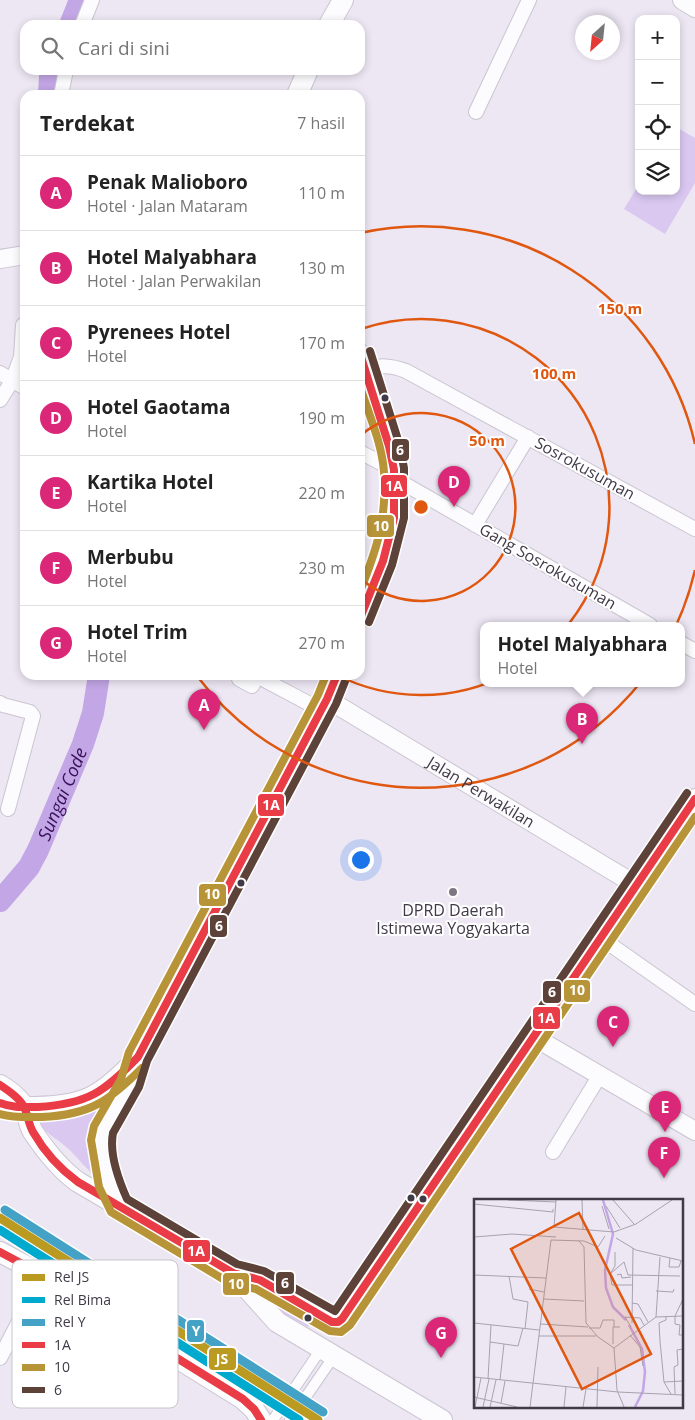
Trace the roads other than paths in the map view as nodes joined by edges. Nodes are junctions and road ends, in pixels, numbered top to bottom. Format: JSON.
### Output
{"nodes":[{"id":1,"x":92,"y":0,"type":"edge"},
{"id":2,"x":343,"y":0,"type":"edge"},
{"id":3,"x":528,"y":0,"type":"edge"},
{"id":4,"x":682,"y":0,"type":"edge"},
{"id":5,"x":695,"y":8,"type":"edge"},
{"id":6,"x":84,"y":20,"type":"edge"},
{"id":7,"x":332,"y":20,"type":"edge"},
{"id":8,"x":65,"y":75,"type":"edge"},
{"id":9,"x":306,"y":75,"type":"edge"},
{"id":10,"x":62,"y":90,"type":"edge"},
{"id":11,"x":299,"y":90,"type":"edge"},
{"id":12,"x":476,"y":112,"type":"dead end"},
{"id":13,"x":20,"y":256,"type":"edge"},
{"id":14,"x":0,"y":259,"type":"edge"},
{"id":15,"x":20,"y":357,"type":"edge"},
{"id":16,"x":365,"y":362,"type":"edge"},
{"id":17,"x":365,"y":368,"type":"edge"},
{"id":18,"x":6,"y":377,"type":"edge"},
{"id":19,"x":20,"y":385,"type":"edge"},
{"id":20,"x":0,"y":400,"type":"edge"},
{"id":21,"x":528,"y":436,"type":"junction"},
{"id":22,"x":365,"y":455,"type":"edge"},
{"id":23,"x":394,"y":474,"type":"junction"},
{"id":24,"x":475,"y":525,"type":"junction"},
{"id":25,"x":695,"y":529,"type":"edge"},
{"id":26,"x":365,"y":606,"type":"edge"},
{"id":27,"x":645,"y":622,"type":"edge"},
{"id":28,"x":241,"y":680,"type":"edge"},
{"id":29,"x":255,"y":680,"type":"edge"},
{"id":30,"x":267,"y":680,"type":"edge"},
{"id":31,"x":335,"y":680,"type":"edge"},
{"id":32,"x":0,"y":703,"type":"edge"},
{"id":33,"x":324,"y":704,"type":"junction"},
{"id":34,"x":695,"y":799,"type":"edge"},
{"id":35,"x":2,"y":810,"type":"edge"},
{"id":36,"x":636,"y":885,"type":"junction"},
{"id":37,"x":601,"y":938,"type":"junction"},
{"id":38,"x":695,"y":1004,"type":"edge"},
{"id":39,"x":534,"y":1037,"type":"junction"},
{"id":40,"x":138,"y":1057,"type":"junction"},
{"id":41,"x":600,"y":1075,"type":"junction"},
{"id":42,"x":0,"y":1085,"type":"edge"},
{"id":43,"x":0,"y":1103,"type":"edge"},
{"id":44,"x":24,"y":1107,"type":"junction"},
{"id":45,"x":695,"y":1131,"type":"edge"},
{"id":46,"x":553,"y":1152,"type":"dead end"},
{"id":47,"x":119,"y":1206,"type":"junction"},
{"id":48,"x":0,"y":1252,"type":"edge"},
{"id":49,"x":15,"y":1260,"type":"edge"},
{"id":50,"x":233,"y":1273,"type":"junction"},
{"id":51,"x":12,"y":1335,"type":"edge"},
{"id":52,"x":328,"y":1353,"type":"junction"},
{"id":53,"x":0,"y":1358,"type":"edge"},
{"id":54,"x":178,"y":1358,"type":"edge"},
{"id":55,"x":262,"y":1419,"type":"edge"},
{"id":56,"x":290,"y":1420,"type":"edge"},
{"id":57,"x":442,"y":1420,"type":"edge"}],
"edges":[{"from":1,"to":6,"type":"street"},
{"from":2,"to":7,"type":"main road"},
{"from":3,"to":12,"type":"street"},
{"from":4,"to":5,"type":"street"},
{"from":8,"to":10,"type":"street"},
{"from":9,"to":11,"type":"main road"},
{"from":13,"to":14,"type":"street"},
{"from":15,"to":18,"type":"street"},
{"from":16,"to":21,"type":"street","name":"Sosrokusuman"},
{"from":17,"to":23,"type":"main road"},
{"from":18,"to":19,"type":"street"},
{"from":18,"to":20,"type":"street"},
{"from":21,"to":24,"type":"street"},
{"from":21,"to":25,"type":"street","name":"Sosrokusuman"},
{"from":22,"to":23,"type":"street","name":"Gang Sosrokusuman"},
{"from":23,"to":24,"type":"street","name":"Gang Sosrokusuman"},
{"from":23,"to":26,"type":"main road"},
{"from":24,"to":27,"type":"street","name":"Gang Sosrokusuman"},
{"from":28,"to":29,"type":"street"},
{"from":30,"to":33,"type":"street"},
{"from":31,"to":33,"type":"main road"},
{"from":32,"to":35,"type":"street"},
{"from":33,"to":36,"type":"street","name":"Jalan Perwakilan"},
{"from":33,"to":40,"type":"main road"},
{"from":34,"to":36,"type":"main road"},
{"from":36,"to":37,"type":"main road"},
{"from":37,"to":38,"type":"street"},
{"from":37,"to":39,"type":"main road"},
{"from":39,"to":41,"type":"street"},
{"from":39,"to":50,"type":"main road"},
{"from":40,"to":44,"type":"main road"},
{"from":40,"to":47,"type":"main road"},
{"from":41,"to":45,"type":"street"},
{"from":41,"to":46,"type":"street"},
{"from":42,"to":44,"type":"main road"},
{"from":43,"to":44,"type":"main road"},
{"from":44,"to":47,"type":"main road"},
{"from":47,"to":50,"type":"main road"},
{"from":48,"to":49,"type":"main road"},
{"from":50,"to":52,"type":"main road"},
{"from":51,"to":53,"type":"street"},
{"from":52,"to":55,"type":"street"},
{"from":52,"to":56,"type":"street"},
{"from":52,"to":57,"type":"main road"},
{"from":54,"to":55,"type":"main road"}]}
